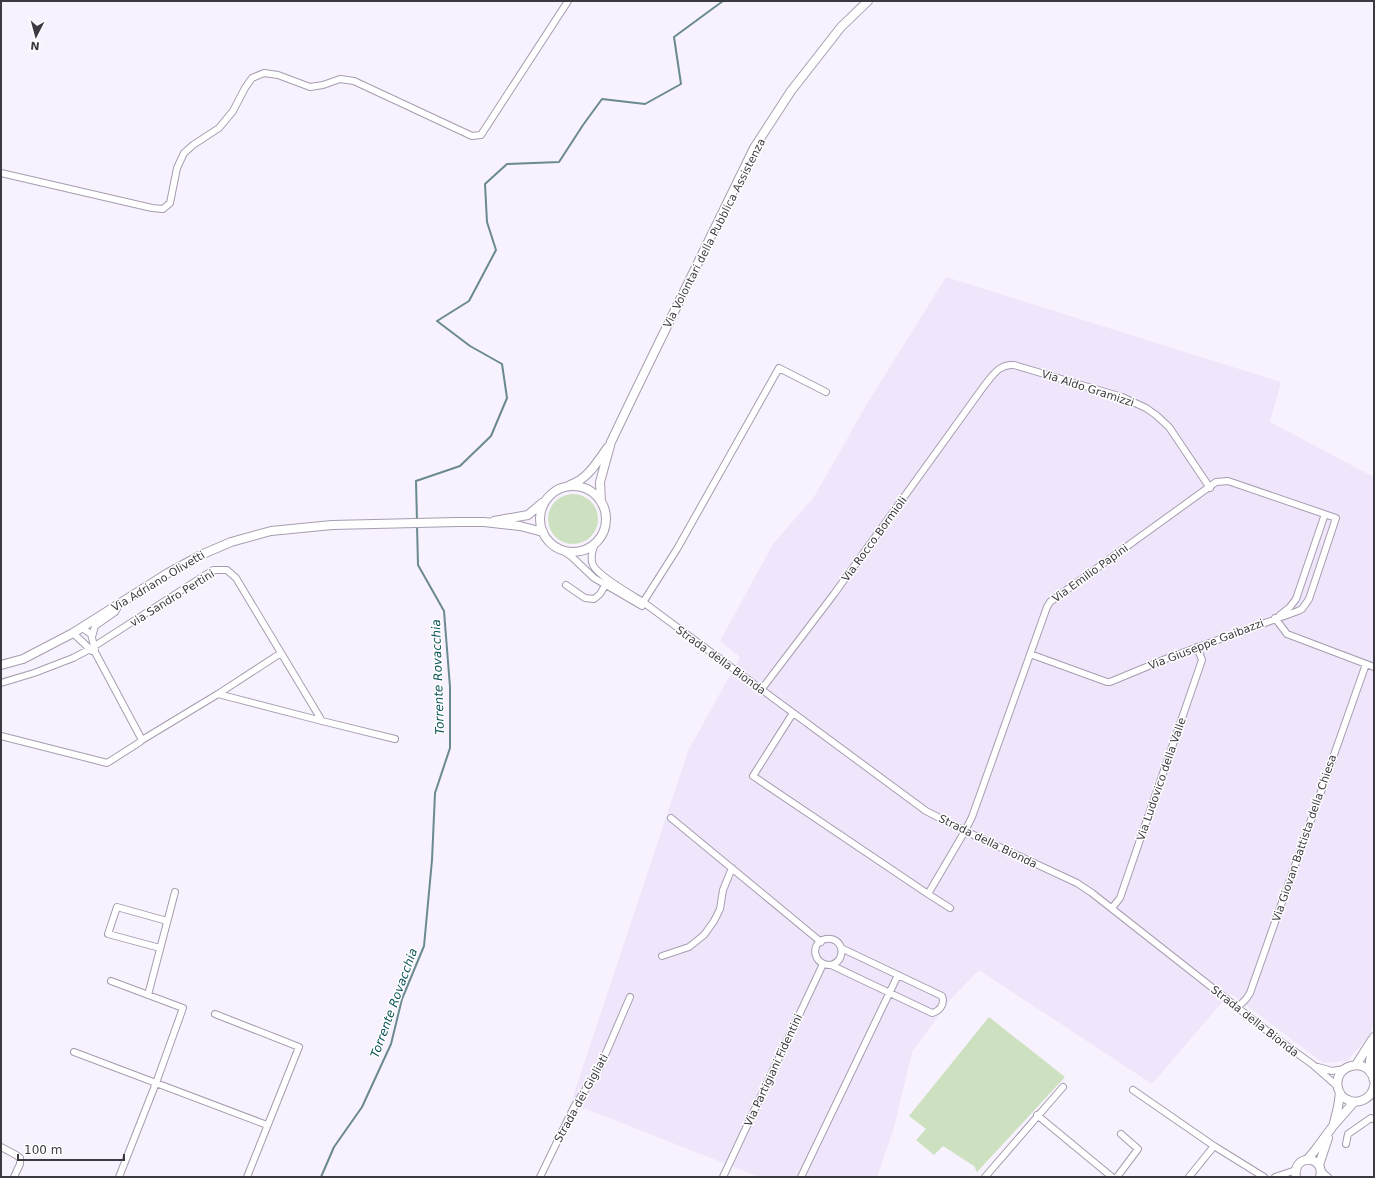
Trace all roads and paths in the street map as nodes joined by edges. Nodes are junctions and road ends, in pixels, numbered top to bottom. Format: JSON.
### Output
{"nodes":[{"id":1,"x":568,"y":1,"type":"edge"},
{"id":2,"x":868,"y":1,"type":"edge"},
{"id":3,"x":1,"y":173,"type":"edge"},
{"id":4,"x":984,"y":386,"type":"joint"},
{"id":5,"x":826,"y":392,"type":"dead end"},
{"id":6,"x":612,"y":442,"type":"junction"},
{"id":7,"x":567,"y":486,"type":"junction"},
{"id":8,"x":1210,"y":488,"type":"junction"},
{"id":9,"x":546,"y":500,"type":"junction"},
{"id":10,"x":601,"y":502,"type":"junction"},
{"id":11,"x":1325,"y":514,"type":"junction"},
{"id":12,"x":484,"y":522,"type":"junction"},
{"id":13,"x":543,"y":532,"type":"junction"},
{"id":14,"x":595,"y":544,"type":"junction"},
{"id":15,"x":562,"y":550,"type":"junction"},
{"id":16,"x":607,"y":582,"type":"junction"},
{"id":17,"x":566,"y":585,"type":"dead end"},
{"id":18,"x":642,"y":604,"type":"junction"},
{"id":19,"x":119,"y":605,"type":"junction"},
{"id":20,"x":1275,"y":618,"type":"junction"},
{"id":21,"x":82,"y":628,"type":"junction"},
{"id":22,"x":73,"y":633,"type":"junction"},
{"id":23,"x":92,"y":637,"type":"junction"},
{"id":24,"x":1197,"y":647,"type":"junction"},
{"id":25,"x":93,"y":648,"type":"junction"},
{"id":26,"x":281,"y":653,"type":"junction"},
{"id":27,"x":1030,"y":654,"type":"junction"},
{"id":28,"x":1366,"y":664,"type":"junction"},
{"id":29,"x":1,"y":665,"type":"edge"},
{"id":30,"x":1374,"y":667,"type":"edge"},
{"id":31,"x":1,"y":683,"type":"edge"},
{"id":32,"x":761,"y":690,"type":"junction"},
{"id":33,"x":218,"y":694,"type":"junction"},
{"id":34,"x":794,"y":713,"type":"junction"},
{"id":35,"x":322,"y":721,"type":"junction"},
{"id":36,"x":1,"y":736,"type":"edge"},
{"id":37,"x":395,"y":738,"type":"dead end"},
{"id":38,"x":142,"y":740,"type":"junction"},
{"id":39,"x":671,"y":818,"type":"dead end"},
{"id":40,"x":965,"y":831,"type":"junction"},
{"id":41,"x":732,"y":868,"type":"junction"},
{"id":42,"x":175,"y":892,"type":"dead end"},
{"id":43,"x":928,"y":894,"type":"junction"},
{"id":44,"x":950,"y":908,"type":"dead end"},
{"id":45,"x":1112,"y":908,"type":"junction"},
{"id":46,"x":167,"y":921,"type":"junction"},
{"id":47,"x":821,"y":942,"type":"junction"},
{"id":48,"x":160,"y":948,"type":"junction"},
{"id":49,"x":841,"y":948,"type":"junction"},
{"id":50,"x":662,"y":956,"type":"dead end"},
{"id":51,"x":823,"y":964,"type":"junction"},
{"id":52,"x":831,"y":965,"type":"junction"},
{"id":53,"x":898,"y":975,"type":"junction"},
{"id":54,"x":111,"y":982,"type":"dead end"},
{"id":55,"x":889,"y":992,"type":"junction"},
{"id":56,"x":148,"y":995,"type":"junction"},
{"id":57,"x":630,"y":997,"type":"dead end"},
{"id":58,"x":1237,"y":1008,"type":"junction"},
{"id":59,"x":215,"y":1014,"type":"dead end"},
{"id":60,"x":1374,"y":1037,"type":"edge"},
{"id":61,"x":74,"y":1052,"type":"dead end"},
{"id":62,"x":1312,"y":1064,"type":"junction"},
{"id":63,"x":1356,"y":1065,"type":"junction"},
{"id":64,"x":1344,"y":1069,"type":"junction"},
{"id":65,"x":1373,"y":1077,"type":"edge"},
{"id":66,"x":156,"y":1083,"type":"junction"},
{"id":67,"x":1374,"y":1086,"type":"edge"},
{"id":68,"x":1063,"y":1087,"type":"dead end"},
{"id":69,"x":1133,"y":1090,"type":"dead end"},
{"id":70,"x":1339,"y":1090,"type":"junction"},
{"id":71,"x":1371,"y":1098,"type":"edge"},
{"id":72,"x":1354,"y":1102,"type":"junction"},
{"id":73,"x":1038,"y":1115,"type":"junction"},
{"id":74,"x":1374,"y":1119,"type":"edge"},
{"id":75,"x":267,"y":1125,"type":"junction"},
{"id":76,"x":1332,"y":1128,"type":"junction"},
{"id":77,"x":1121,"y":1134,"type":"dead end"},
{"id":78,"x":1346,"y":1144,"type":"dead end"},
{"id":79,"x":1214,"y":1146,"type":"junction"},
{"id":80,"x":1,"y":1147,"type":"edge"},
{"id":81,"x":1307,"y":1160,"type":"junction"},
{"id":82,"x":1320,"y":1171,"type":"edge"},
{"id":83,"x":1296,"y":1174,"type":"edge"},
{"id":84,"x":14,"y":1177,"type":"edge"},
{"id":85,"x":119,"y":1177,"type":"edge"},
{"id":86,"x":247,"y":1177,"type":"edge"},
{"id":87,"x":540,"y":1177,"type":"edge"},
{"id":88,"x":723,"y":1177,"type":"edge"},
{"id":89,"x":801,"y":1177,"type":"edge"},
{"id":90,"x":985,"y":1177,"type":"edge"},
{"id":91,"x":1112,"y":1177,"type":"edge"},
{"id":92,"x":1116,"y":1177,"type":"edge"},
{"id":93,"x":1189,"y":1177,"type":"edge"},
{"id":94,"x":1264,"y":1177,"type":"edge"},
{"id":95,"x":1281,"y":1177,"type":"edge"},
{"id":96,"x":1328,"y":1177,"type":"edge"}],
"edges":[{"from":1,"to":3,"type":"street"},
{"from":2,"to":6,"type":"street","name":"Via Volontari della Pubblica Assistenza"},
{"from":4,"to":8,"type":"street","name":"Via Aldo Gramizzi"},
{"from":4,"to":32,"type":"street","name":"Via Rocco Bormioli"},
{"from":5,"to":18,"type":"street"},
{"from":6,"to":7,"type":"street","name":"Via Volontari della Pubblica Assistenza"},
{"from":6,"to":10,"type":"street","name":"Via Volontari della Pubblica Assistenza"},
{"from":7,"to":9,"type":"street"},
{"from":7,"to":10,"type":"street"},
{"from":8,"to":11,"type":"street","name":"Via Emilio Papini"},
{"from":8,"to":27,"type":"street","name":"Via Emilio Papini"},
{"from":9,"to":12,"type":"street"},
{"from":9,"to":13,"type":"street"},
{"from":10,"to":14,"type":"street"},
{"from":11,"to":20,"type":"street"},
{"from":11,"to":20,"type":"street","name":"Via Emilio Papini"},
{"from":12,"to":13,"type":"street"},
{"from":12,"to":19,"type":"street","name":"Via Adriano Olivetti"},
{"from":13,"to":15,"type":"street"},
{"from":14,"to":15,"type":"street"},
{"from":14,"to":16,"type":"street","name":"Strada della Bionda"},
{"from":15,"to":16,"type":"street","name":"Strada della Bionda"},
{"from":16,"to":17,"type":"street"},
{"from":16,"to":18,"type":"street","name":"Strada della Bionda"},
{"from":18,"to":32,"type":"street","name":"Strada della Bionda"},
{"from":19,"to":21,"type":"street","name":"Via Adriano Olivetti"},
{"from":19,"to":23,"type":"street"},
{"from":20,"to":24,"type":"street","name":"Via Giuseppe Gaibazzi"},
{"from":20,"to":28,"type":"street","name":"Via Giuseppe Gaibazzi"},
{"from":21,"to":22,"type":"street","name":"Via Adriano Olivetti"},
{"from":21,"to":23,"type":"street"},
{"from":22,"to":25,"type":"street"},
{"from":22,"to":29,"type":"street","name":"Via Adriano Olivetti"},
{"from":23,"to":25,"type":"street"},
{"from":24,"to":27,"type":"street","name":"Via Giuseppe Gaibazzi"},
{"from":24,"to":45,"type":"street","name":"Via Ludovico della Valle"},
{"from":25,"to":26,"type":"street","name":"via Sandro Pertini"},
{"from":25,"to":31,"type":"street","name":"via Sandro Pertini"},
{"from":25,"to":38,"type":"street"},
{"from":26,"to":33,"type":"street"},
{"from":26,"to":35,"type":"street","name":"via Sandro Pertini"},
{"from":27,"to":40,"type":"street","name":"Via Emilio Papini"},
{"from":28,"to":30,"type":"street","name":"Via Giuseppe Gaibazzi"},
{"from":28,"to":58,"type":"street","name":"Via Giovan Battista della Chiesa"},
{"from":32,"to":34,"type":"street","name":"Strada della Bionda"},
{"from":33,"to":35,"type":"street"},
{"from":33,"to":38,"type":"street"},
{"from":34,"to":40,"type":"street","name":"Strada della Bionda"},
{"from":34,"to":43,"type":"street"},
{"from":35,"to":37,"type":"street"},
{"from":36,"to":38,"type":"street"},
{"from":39,"to":41,"type":"street"},
{"from":40,"to":43,"type":"street","name":"Via Emilio Papini"},
{"from":40,"to":45,"type":"street","name":"Strada della Bionda"},
{"from":41,"to":47,"type":"street"},
{"from":41,"to":50,"type":"street"},
{"from":42,"to":46,"type":"street"},
{"from":43,"to":44,"type":"street"},
{"from":45,"to":58,"type":"street","name":"Strada della Bionda"},
{"from":46,"to":48,"type":"street"},
{"from":46,"to":48,"type":"street"},
{"from":47,"to":49,"type":"street"},
{"from":47,"to":51,"type":"street"},
{"from":48,"to":56,"type":"street"},
{"from":49,"to":52,"type":"street"},
{"from":49,"to":53,"type":"street"},
{"from":51,"to":52,"type":"street"},
{"from":51,"to":88,"type":"street","name":"Via Partigiani Fidentini"},
{"from":52,"to":55,"type":"street"},
{"from":53,"to":55,"type":"street"},
{"from":53,"to":55,"type":"street"},
{"from":54,"to":56,"type":"street"},
{"from":55,"to":89,"type":"street"},
{"from":56,"to":66,"type":"street"},
{"from":57,"to":87,"type":"street","name":"Strada dei Gigliati"},
{"from":58,"to":62,"type":"street","name":"Strada della Bionda"},
{"from":59,"to":75,"type":"street"},
{"from":60,"to":63,"type":"street"},
{"from":60,"to":65,"type":"street"},
{"from":61,"to":66,"type":"street"},
{"from":62,"to":64,"type":"street","name":"Strada della Bionda"},
{"from":62,"to":70,"type":"street","name":"Strada della Bionda"},
{"from":63,"to":64,"type":"street"},
{"from":63,"to":65,"type":"street"},
{"from":64,"to":70,"type":"street"},
{"from":66,"to":75,"type":"street"},
{"from":66,"to":85,"type":"street"},
{"from":67,"to":71,"type":"street"},
{"from":68,"to":73,"type":"street"},
{"from":69,"to":79,"type":"street"},
{"from":70,"to":72,"type":"street"},
{"from":70,"to":76,"type":"street"},
{"from":71,"to":72,"type":"street"},
{"from":72,"to":76,"type":"street"},
{"from":73,"to":90,"type":"street"},
{"from":73,"to":91,"type":"street"},
{"from":74,"to":78,"type":"street"},
{"from":75,"to":86,"type":"street"},
{"from":76,"to":81,"type":"street"},
{"from":76,"to":82,"type":"street"},
{"from":77,"to":92,"type":"street"},
{"from":79,"to":93,"type":"street"},
{"from":79,"to":94,"type":"street"},
{"from":80,"to":84,"type":"street"},
{"from":81,"to":82,"type":"street"},
{"from":81,"to":83,"type":"street"},
{"from":82,"to":96,"type":"street"},
{"from":83,"to":95,"type":"street"}]}
